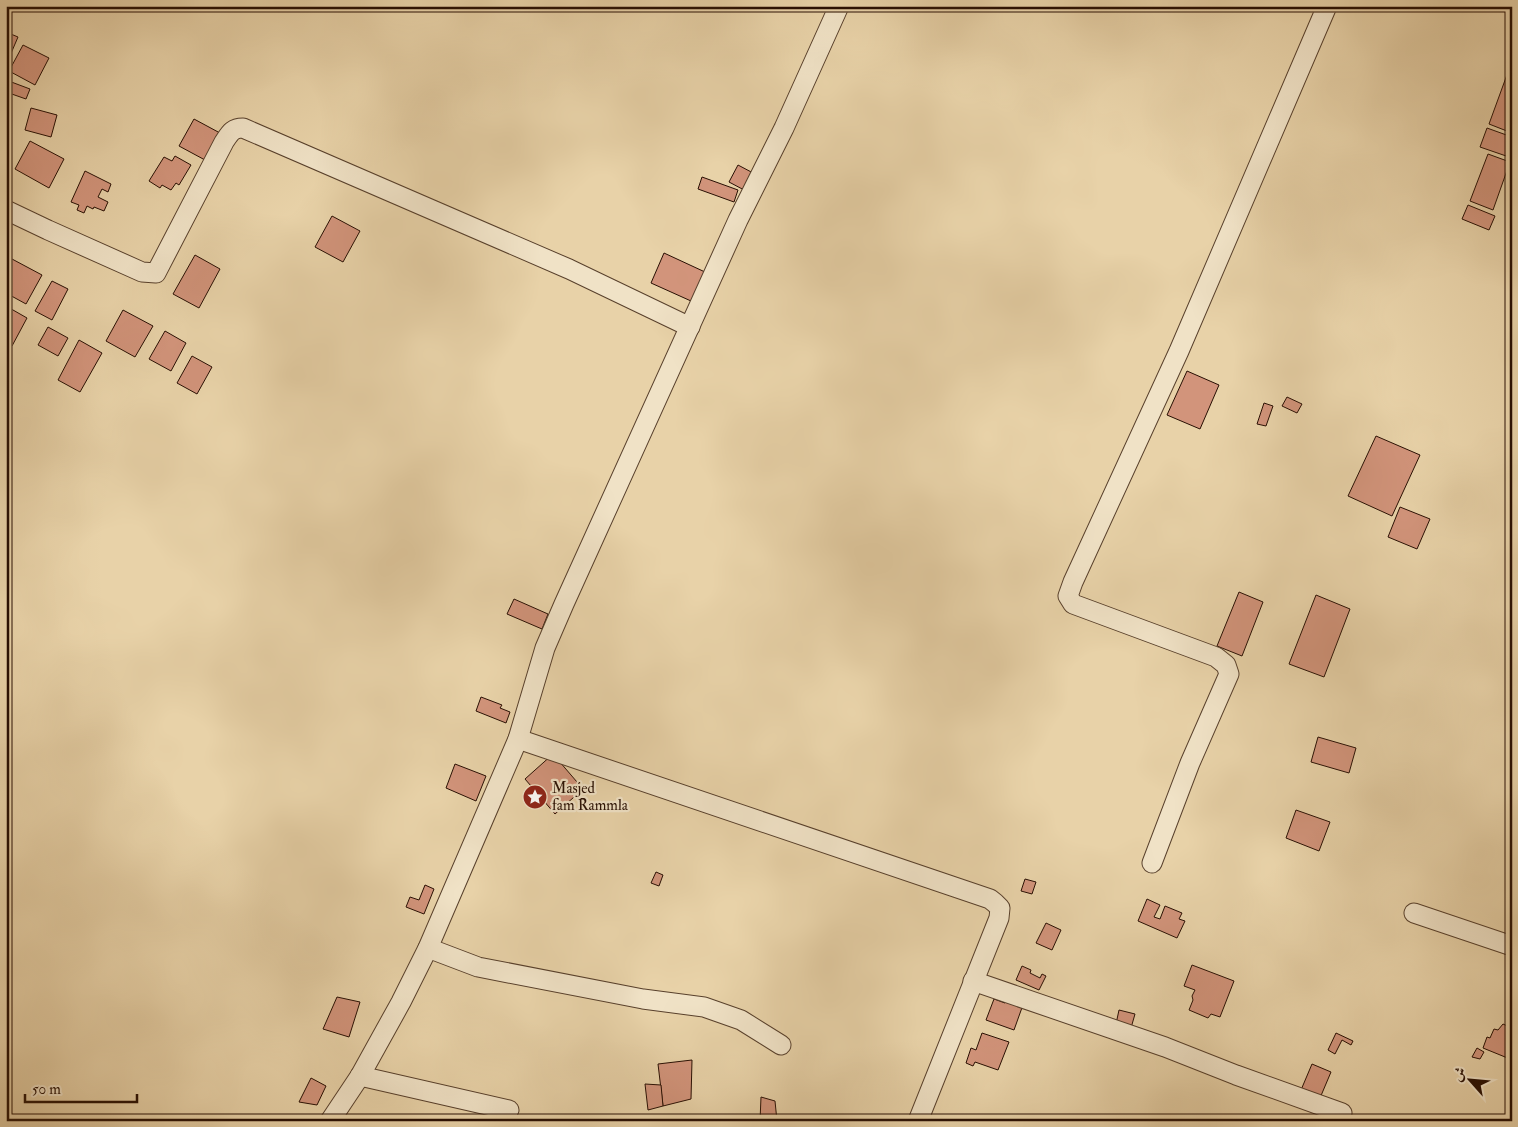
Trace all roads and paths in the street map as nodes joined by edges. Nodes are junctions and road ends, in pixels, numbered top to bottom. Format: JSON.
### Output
{"nodes":[{"id":1,"x":839,"y":6,"type":"edge"},
{"id":2,"x":1328,"y":6,"type":"edge"},
{"id":3,"x":6,"y":210,"type":"edge"},
{"id":4,"x":690,"y":327,"type":"junction"},
{"id":5,"x":518,"y":739,"type":"junction"},
{"id":6,"x":1152,"y":862,"type":"dead end"},
{"id":7,"x":1414,"y":913,"type":"dead end"},
{"id":8,"x":1512,"y":946,"type":"edge"},
{"id":9,"x":428,"y":948,"type":"junction"},
{"id":10,"x":973,"y":981,"type":"junction"},
{"id":11,"x":781,"y":1045,"type":"dead end"},
{"id":12,"x":360,"y":1076,"type":"junction"},
{"id":13,"x":509,"y":1110,"type":"dead end"},
{"id":14,"x":1342,"y":1113,"type":"dead end"},
{"id":15,"x":330,"y":1121,"type":"edge"},
{"id":16,"x":918,"y":1121,"type":"edge"}],
"edges":[{"from":1,"to":4,"type":"street"},
{"from":2,"to":6,"type":"street"},
{"from":3,"to":4,"type":"street"},
{"from":4,"to":5,"type":"street"},
{"from":5,"to":9,"type":"street"},
{"from":5,"to":10,"type":"street"},
{"from":7,"to":8,"type":"street"},
{"from":9,"to":11,"type":"street"},
{"from":9,"to":12,"type":"street"},
{"from":10,"to":14,"type":"street"},
{"from":10,"to":16,"type":"street"},
{"from":12,"to":13,"type":"street"},
{"from":12,"to":15,"type":"street"}]}
